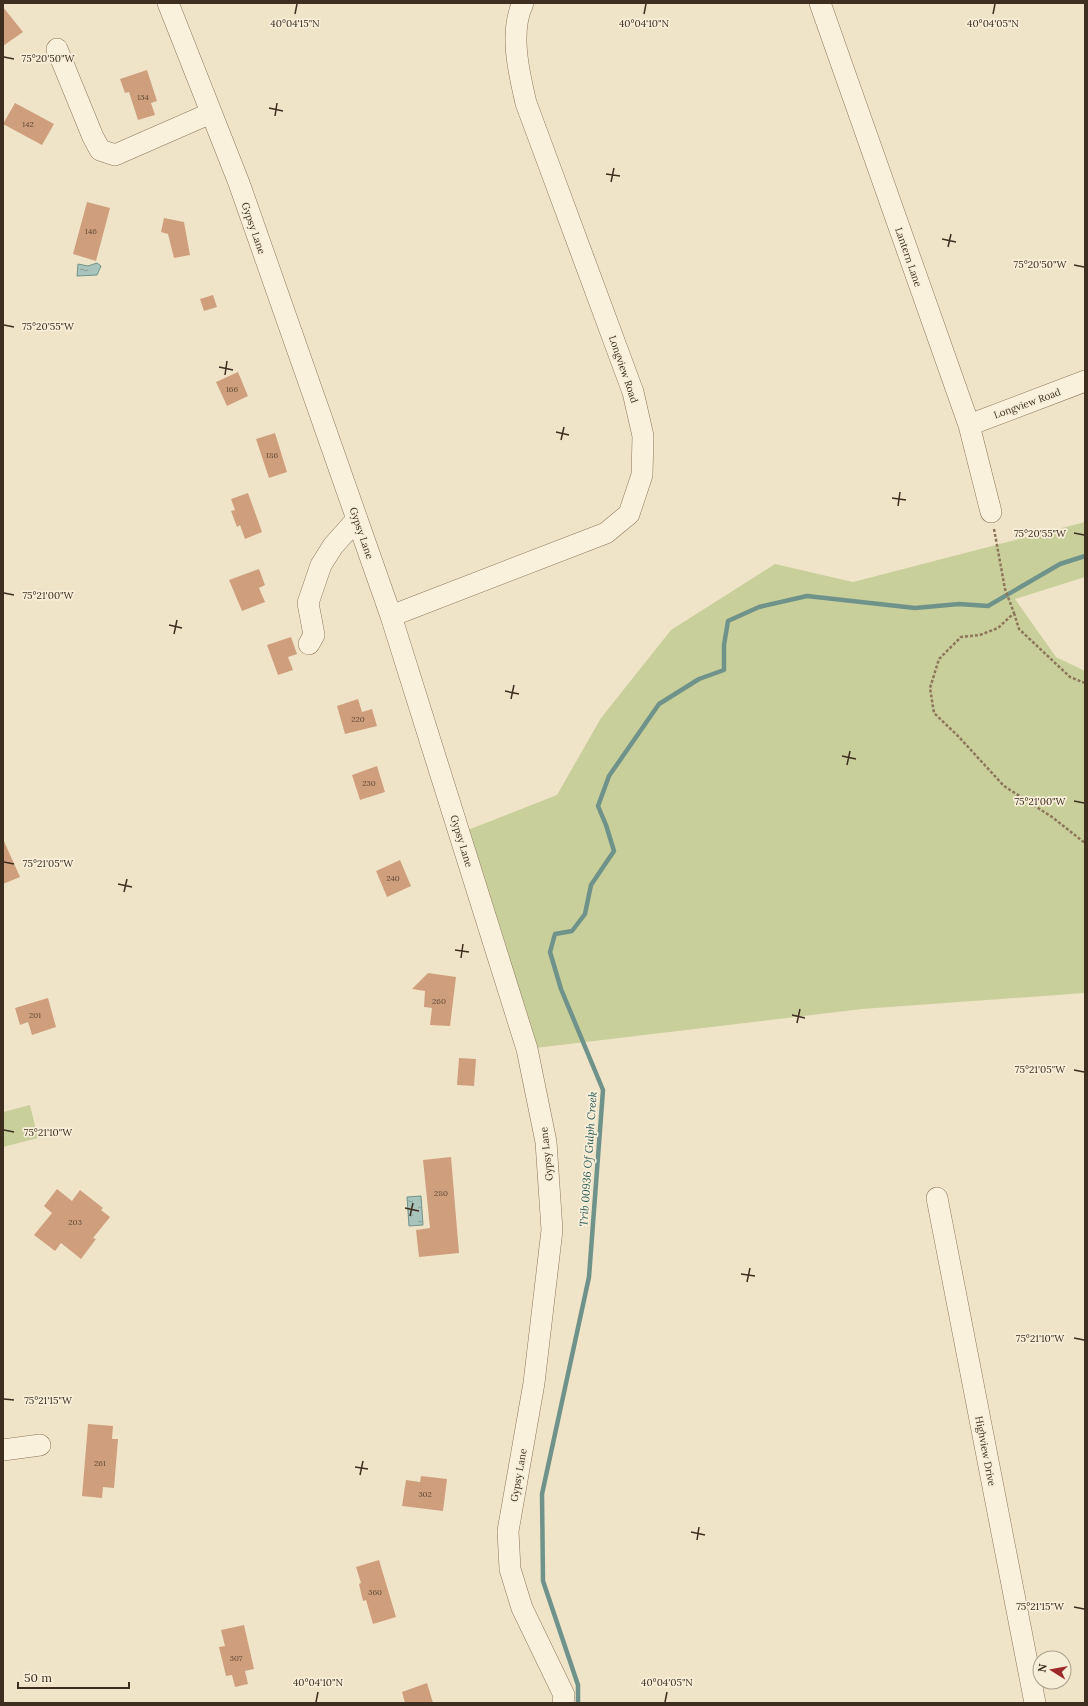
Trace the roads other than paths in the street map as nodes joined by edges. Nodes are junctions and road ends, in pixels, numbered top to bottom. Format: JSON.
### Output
{"nodes":[{"id":1,"x":168,"y":3,"type":"edge"},
{"id":2,"x":523,"y":3,"type":"edge"},
{"id":3,"x":820,"y":3,"type":"edge"},
{"id":4,"x":57,"y":49,"type":"dead end"},
{"id":5,"x":211,"y":113,"type":"junction"},
{"id":6,"x":1085,"y":381,"type":"edge"},
{"id":7,"x":968,"y":425,"type":"junction"},
{"id":8,"x":991,"y":512,"type":"road end"},
{"id":9,"x":357,"y":519,"type":"junction"},
{"id":10,"x":391,"y":616,"type":"junction"},
{"id":11,"x":309,"y":644,"type":"dead end"},
{"id":12,"x":937,"y":1198,"type":"dead end"},
{"id":13,"x":40,"y":1445,"type":"dead end"},
{"id":14,"x":3,"y":1450,"type":"edge"},
{"id":15,"x":563,"y":1703,"type":"edge"},
{"id":16,"x":1035,"y":1703,"type":"edge"}],
"edges":[{"from":1,"to":5,"type":"street","name":"Gypsy Lane"},
{"from":2,"to":10,"type":"street","name":"Longview Road"},
{"from":3,"to":7,"type":"street","name":"Lantern Lane"},
{"from":4,"to":5,"type":"street"},
{"from":5,"to":9,"type":"street","name":"Gypsy Lane"},
{"from":6,"to":7,"type":"street","name":"Longview Road"},
{"from":7,"to":8,"type":"street","name":"Lantern Lane"},
{"from":9,"to":10,"type":"street","name":"Gypsy Lane"},
{"from":9,"to":11,"type":"street"},
{"from":10,"to":15,"type":"street","name":"Gypsy Lane"},
{"from":12,"to":16,"type":"street","name":"Highview Drive"},
{"from":13,"to":14,"type":"street"}]}
